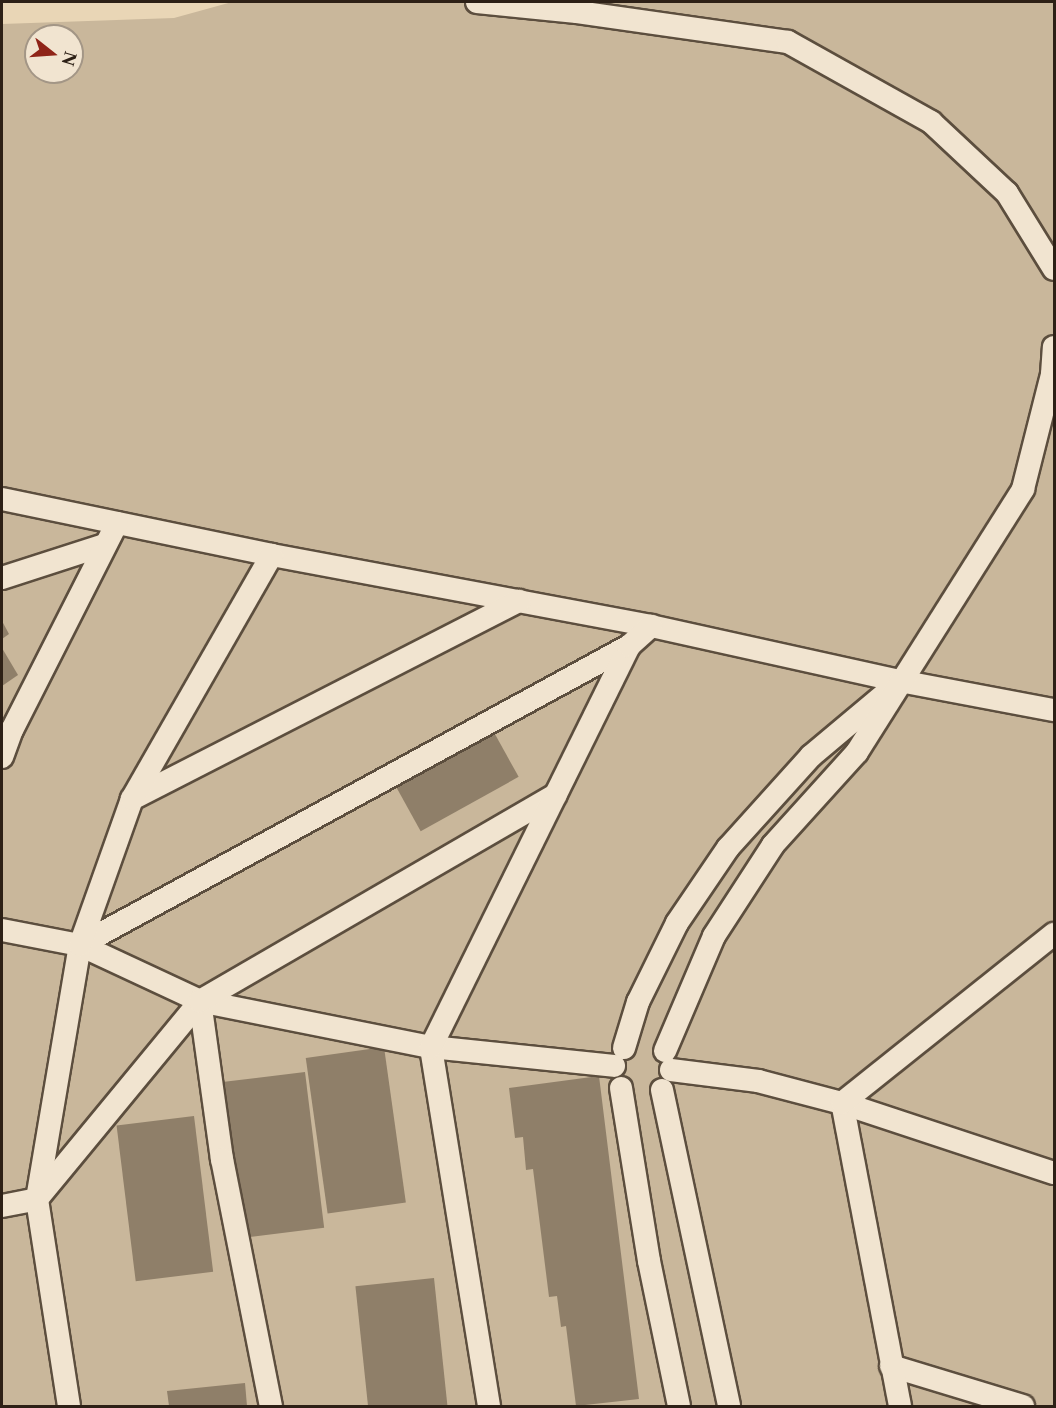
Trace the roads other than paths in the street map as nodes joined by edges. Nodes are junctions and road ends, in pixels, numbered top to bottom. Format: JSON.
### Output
{"nodes":[{"id":1,"x":477,"y":2,"type":"edge"},
{"id":2,"x":1054,"y":269,"type":"edge"},
{"id":3,"x":1054,"y":347,"type":"edge"},
{"id":4,"x":2,"y":499,"type":"edge"},
{"id":5,"x":117,"y":523,"type":"junction"},
{"id":6,"x":104,"y":545,"type":"junction"},
{"id":7,"x":272,"y":555,"type":"junction"},
{"id":8,"x":2,"y":578,"type":"edge"},
{"id":9,"x":519,"y":601,"type":"junction"},
{"id":10,"x":651,"y":626,"type":"junction"},
{"id":11,"x":629,"y":646,"type":"junction"},
{"id":12,"x":900,"y":681,"type":"junction"},
{"id":13,"x":1054,"y":710,"type":"edge"},
{"id":14,"x":7,"y":733,"type":"edge"},
{"id":15,"x":2,"y":757,"type":"edge"},
{"id":16,"x":556,"y":795,"type":"junction"},
{"id":17,"x":132,"y":799,"type":"junction"},
{"id":18,"x":2,"y":930,"type":"edge"},
{"id":19,"x":1054,"y":934,"type":"edge"},
{"id":20,"x":80,"y":945,"type":"junction"},
{"id":21,"x":201,"y":1001,"type":"junction"},
{"id":22,"x":431,"y":1047,"type":"junction"},
{"id":23,"x":619,"y":1057,"type":"junction"},
{"id":24,"x":666,"y":1071,"type":"junction"},
{"id":25,"x":621,"y":1088,"type":"junction"},
{"id":26,"x":842,"y":1103,"type":"junction"},
{"id":27,"x":1053,"y":1171,"type":"edge"},
{"id":28,"x":37,"y":1199,"type":"junction"},
{"id":29,"x":2,"y":1206,"type":"edge"},
{"id":30,"x":891,"y":1366,"type":"junction"},
{"id":31,"x":69,"y":1407,"type":"edge"},
{"id":32,"x":271,"y":1407,"type":"edge"},
{"id":33,"x":489,"y":1407,"type":"edge"},
{"id":34,"x":679,"y":1407,"type":"edge"},
{"id":35,"x":729,"y":1407,"type":"edge"},
{"id":36,"x":900,"y":1407,"type":"edge"},
{"id":37,"x":1023,"y":1407,"type":"edge"}],
"edges":[{"from":1,"to":2,"type":"street"},
{"from":3,"to":12,"type":"street"},
{"from":4,"to":5,"type":"street"},
{"from":5,"to":6,"type":"street"},
{"from":5,"to":7,"type":"street"},
{"from":6,"to":8,"type":"street"},
{"from":6,"to":14,"type":"street"},
{"from":7,"to":9,"type":"street"},
{"from":7,"to":17,"type":"street"},
{"from":9,"to":10,"type":"street"},
{"from":9,"to":17,"type":"street"},
{"from":10,"to":11,"type":"street"},
{"from":10,"to":12,"type":"street"},
{"from":11,"to":16,"type":"street"},
{"from":11,"to":20,"type":"street"},
{"from":12,"to":13,"type":"street"},
{"from":12,"to":23,"type":"street"},
{"from":12,"to":24,"type":"street"},
{"from":14,"to":15,"type":"street"},
{"from":16,"to":21,"type":"street"},
{"from":16,"to":22,"type":"street"},
{"from":17,"to":20,"type":"street"},
{"from":18,"to":20,"type":"street"},
{"from":19,"to":26,"type":"street"},
{"from":20,"to":21,"type":"street"},
{"from":20,"to":28,"type":"street"},
{"from":21,"to":22,"type":"street"},
{"from":21,"to":28,"type":"street"},
{"from":21,"to":32,"type":"street"},
{"from":22,"to":23,"type":"street"},
{"from":22,"to":33,"type":"street"},
{"from":23,"to":24,"type":"street"},
{"from":23,"to":25,"type":"street"},
{"from":24,"to":25,"type":"street"},
{"from":24,"to":26,"type":"street"},
{"from":24,"to":35,"type":"street"},
{"from":25,"to":34,"type":"street"},
{"from":26,"to":27,"type":"street"},
{"from":26,"to":30,"type":"street"},
{"from":28,"to":29,"type":"street"},
{"from":28,"to":31,"type":"street"},
{"from":30,"to":36,"type":"street"},
{"from":30,"to":37,"type":"street"}]}
